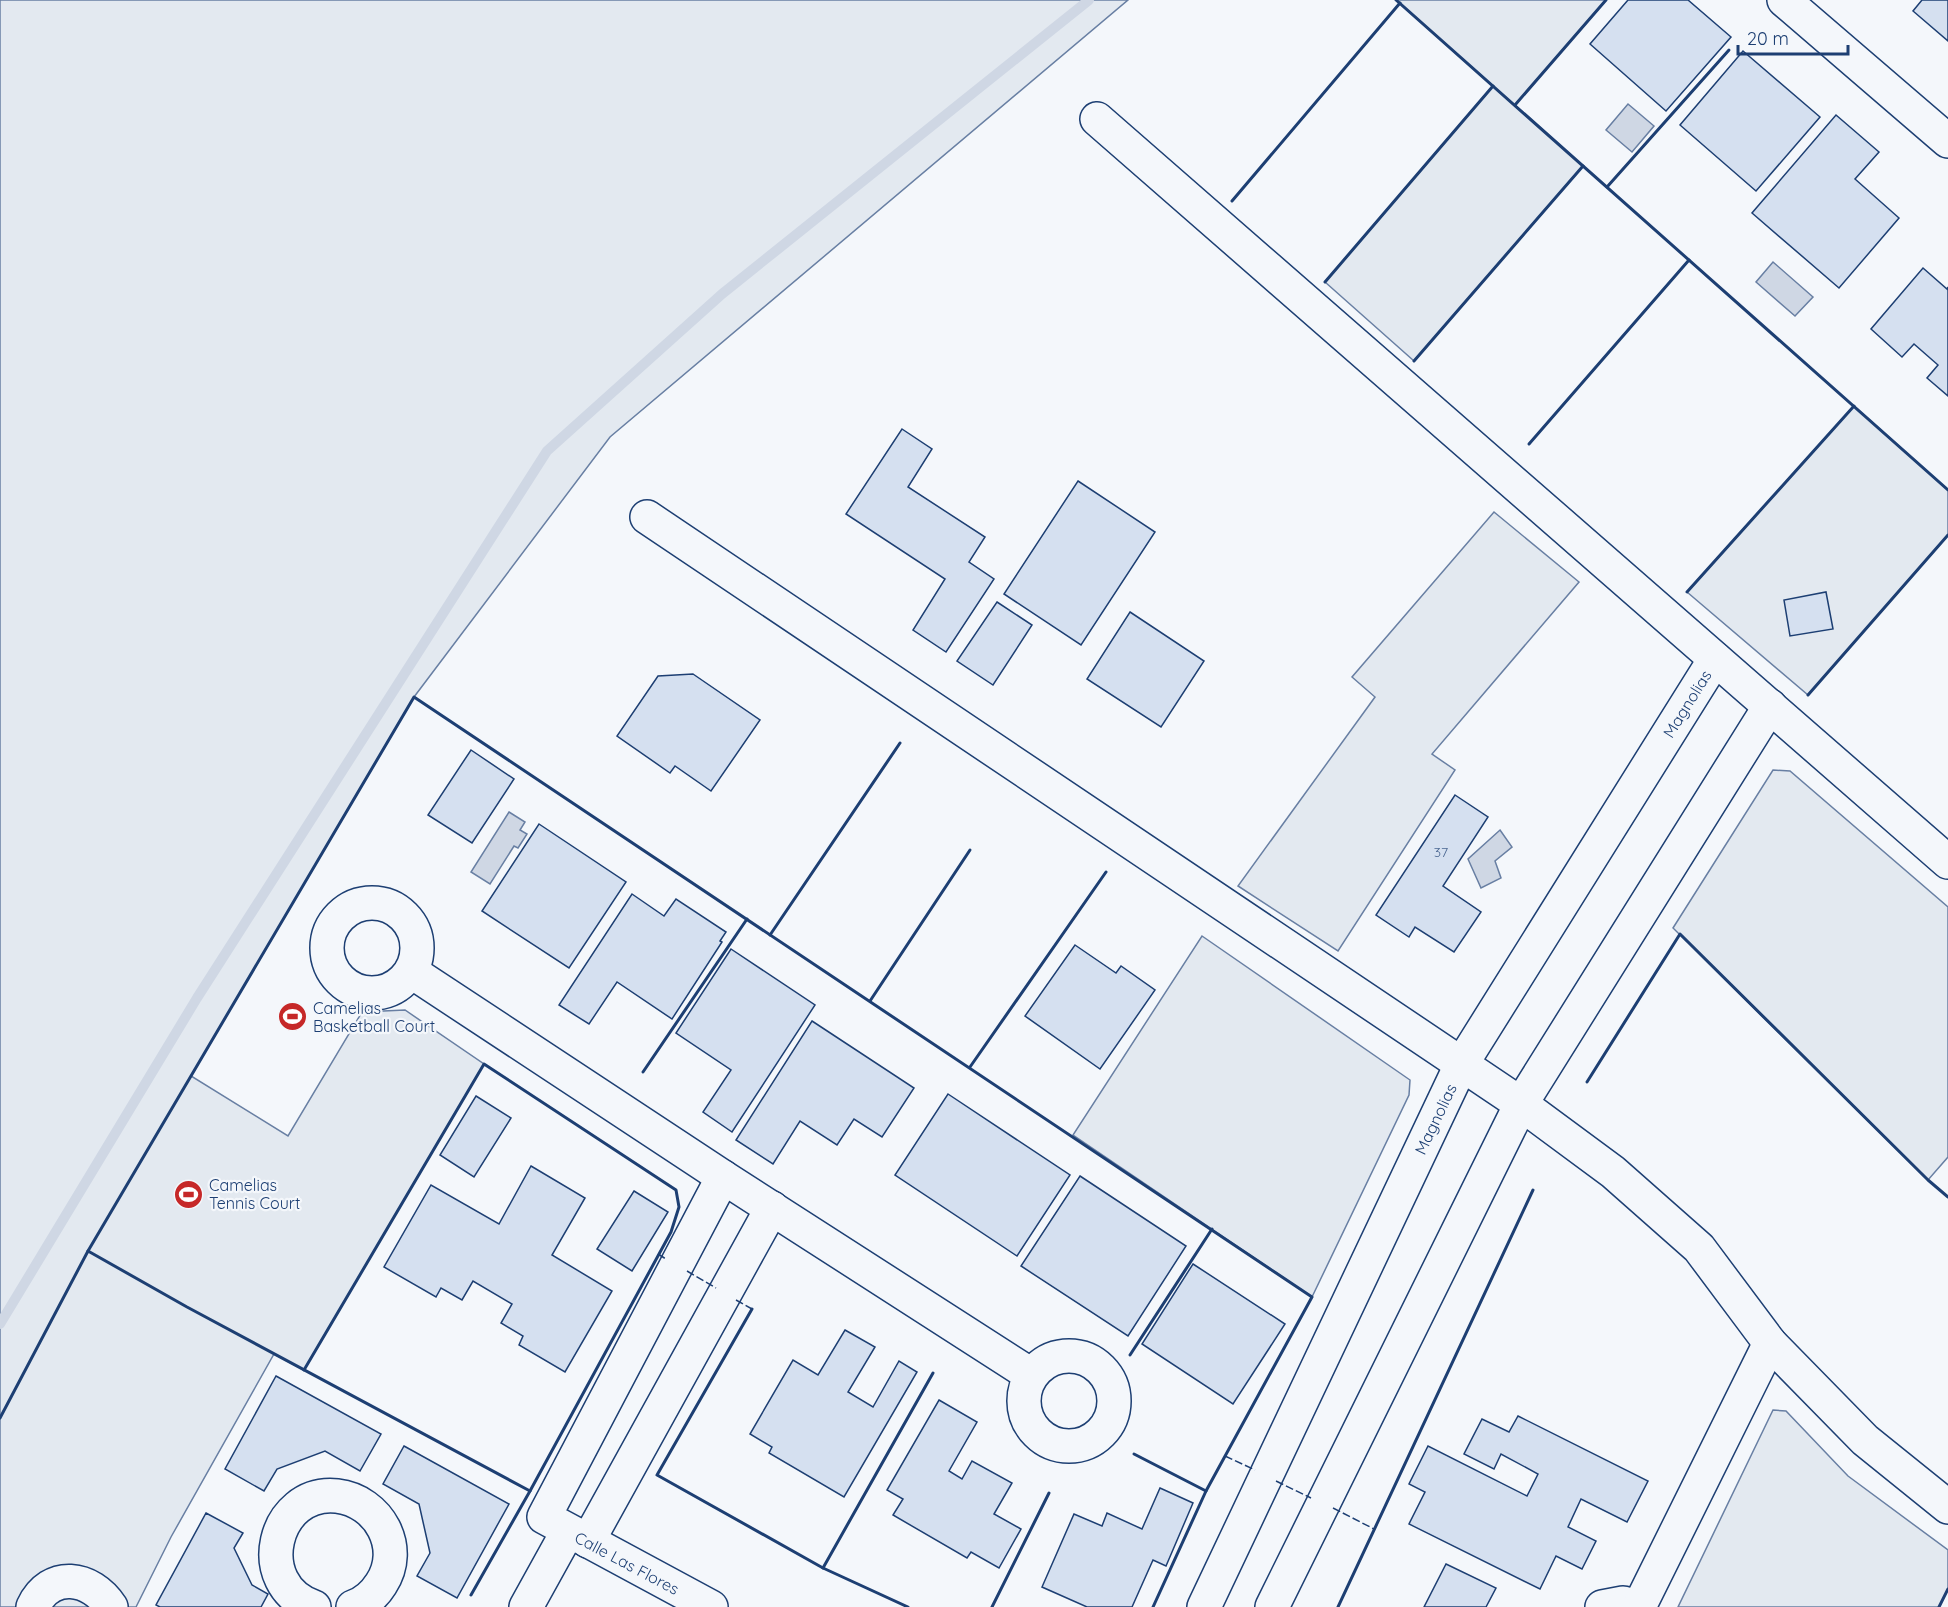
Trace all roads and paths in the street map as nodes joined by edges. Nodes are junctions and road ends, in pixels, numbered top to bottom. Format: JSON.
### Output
{"nodes":[{"id":1,"x":1784,"y":0,"type":"edge"},
{"id":2,"x":1097,"y":119,"type":"dead end"},
{"id":3,"x":1948,"y":141,"type":"edge"},
{"id":4,"x":647,"y":517,"type":"dead end"},
{"id":5,"x":1715,"y":659,"type":"junction"},
{"id":6,"x":1770,"y":706,"type":"junction"},
{"id":7,"x":1948,"y":862,"type":"edge"},
{"id":8,"x":411,"y":972,"type":"dead end"},
{"id":9,"x":1461,"y":1065,"type":"junction"},
{"id":10,"x":1521,"y":1104,"type":"junction"},
{"id":11,"x":723,"y":1177,"type":"junction"},
{"id":12,"x":772,"y":1208,"type":"junction"},
{"id":13,"x":1770,"y":1342,"type":"junction"},
{"id":14,"x":1031,"y":1375,"type":"dead end"},
{"id":15,"x":1948,"y":1507,"type":"edge"},
{"id":16,"x":567,"y":1530,"type":"junction"},
{"id":17,"x":307,"y":1606,"type":"edge"},
{"id":18,"x":33,"y":1607,"type":"edge"},
{"id":19,"x":111,"y":1607,"type":"edge"},
{"id":20,"x":353,"y":1607,"type":"edge"},
{"id":21,"x":526,"y":1607,"type":"edge"},
{"id":22,"x":711,"y":1607,"type":"edge"},
{"id":23,"x":1204,"y":1607,"type":"edge"},
{"id":24,"x":1272,"y":1607,"type":"edge"},
{"id":25,"x":1602,"y":1607,"type":"edge"},
{"id":26,"x":1638,"y":1607,"type":"edge"}],
"edges":[{"from":1,"to":3,"type":"street"},
{"from":2,"to":5,"type":"street"},
{"from":4,"to":9,"type":"street"},
{"from":5,"to":6,"type":"street"},
{"from":5,"to":9,"type":"street","name":"Magnolias"},
{"from":6,"to":7,"type":"street"},
{"from":6,"to":10,"type":"street"},
{"from":8,"to":11,"type":"street"},
{"from":9,"to":10,"type":"street"},
{"from":9,"to":23,"type":"street","name":"Magnolias"},
{"from":10,"to":13,"type":"street"},
{"from":10,"to":24,"type":"street"},
{"from":11,"to":12,"type":"street"},
{"from":11,"to":16,"type":"street"},
{"from":12,"to":14,"type":"street"},
{"from":12,"to":16,"type":"street"},
{"from":13,"to":15,"type":"street"},
{"from":13,"to":26,"type":"street"},
{"from":16,"to":21,"type":"street"},
{"from":16,"to":22,"type":"street","name":"Calle Las Flores"},
{"from":17,"to":20,"type":"street"},
{"from":18,"to":19,"type":"street"},
{"from":25,"to":26,"type":"street"}]}
